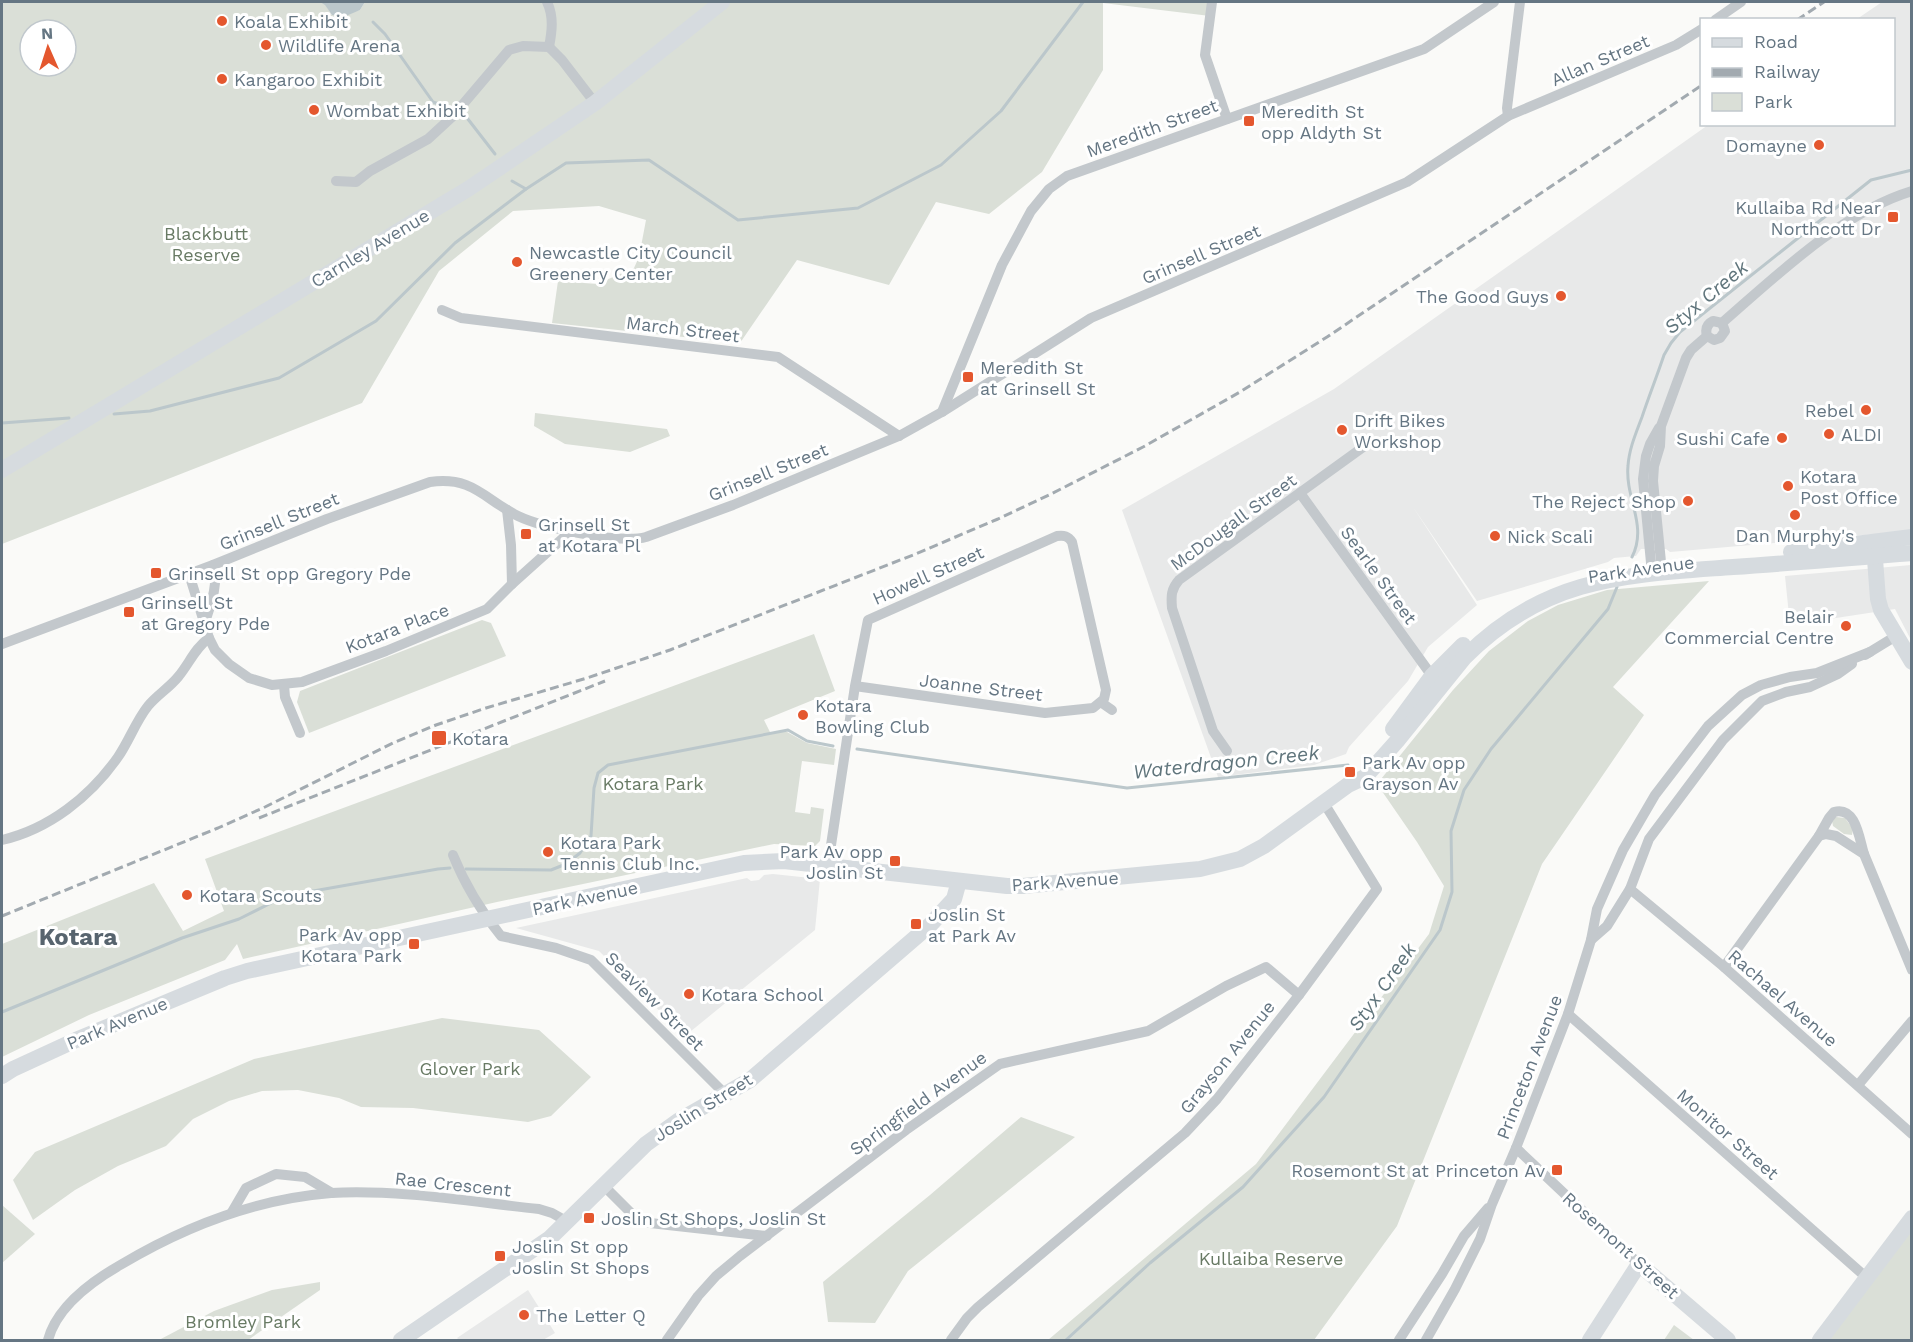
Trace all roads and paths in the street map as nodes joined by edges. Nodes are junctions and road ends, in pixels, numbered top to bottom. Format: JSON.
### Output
{"nodes":[{"id":1,"x":547,"y":2,"type":"edge"},
{"id":2,"x":722,"y":2,"type":"edge"},
{"id":3,"x":1212,"y":2,"type":"edge"},
{"id":4,"x":1494,"y":2,"type":"edge"},
{"id":5,"x":1520,"y":2,"type":"edge"},
{"id":6,"x":1741,"y":2,"type":"edge"},
{"id":7,"x":1718,"y":18,"type":"edge"},
{"id":8,"x":1700,"y":30,"type":"edge"},
{"id":9,"x":549,"y":48,"type":"junction"},
{"id":10,"x":595,"y":103,"type":"junction"},
{"id":11,"x":1508,"y":116,"type":"junction"},
{"id":12,"x":1227,"y":119,"type":"junction"},
{"id":13,"x":336,"y":182,"type":"dead end"},
{"id":14,"x":1911,"y":191,"type":"edge"},
{"id":15,"x":442,"y":310,"type":"dead end"},
{"id":16,"x":942,"y":412,"type":"junction"},
{"id":17,"x":899,"y":436,"type":"junction"},
{"id":18,"x":1366,"y":445,"type":"dead end"},
{"id":19,"x":2,"y":470,"type":"edge"},
{"id":20,"x":1299,"y":494,"type":"junction"},
{"id":21,"x":507,"y":510,"type":"junction"},
{"id":22,"x":571,"y":531,"type":"junction"},
{"id":23,"x":1911,"y":537,"type":"edge"},
{"id":24,"x":1875,"y":549,"type":"junction"},
{"id":25,"x":1911,"y":554,"type":"edge"},
{"id":26,"x":213,"y":565,"type":"junction"},
{"id":27,"x":1656,"y":568,"type":"junction"},
{"id":28,"x":189,"y":574,"type":"junction"},
{"id":29,"x":1608,"y":574,"type":"junction"},
{"id":30,"x":512,"y":584,"type":"junction"},
{"id":31,"x":204,"y":623,"type":"junction"},
{"id":32,"x":1896,"y":636,"type":"junction"},
{"id":33,"x":209,"y":638,"type":"junction"},
{"id":34,"x":1485,"y":638,"type":"junction"},
{"id":35,"x":2,"y":644,"type":"edge"},
{"id":36,"x":1870,"y":652,"type":"junction"},
{"id":37,"x":1911,"y":662,"type":"edge"},
{"id":38,"x":1432,"y":676,"type":"junction"},
{"id":39,"x":284,"y":685,"type":"junction"},
{"id":40,"x":855,"y":686,"type":"junction"},
{"id":41,"x":1102,"y":703,"type":"junction"},
{"id":42,"x":1112,"y":710,"type":"dead end"},
{"id":43,"x":300,"y":733,"type":"dead end"},
{"id":44,"x":1402,"y":734,"type":"junction"},
{"id":45,"x":1227,"y":751,"type":"dead end"},
{"id":46,"x":1348,"y":785,"type":"junction"},
{"id":47,"x":1324,"y":803,"type":"junction"},
{"id":48,"x":1819,"y":836,"type":"junction"},
{"id":49,"x":2,"y":840,"type":"edge"},
{"id":50,"x":1864,"y":854,"type":"junction"},
{"id":51,"x":453,"y":855,"type":"dead end"},
{"id":52,"x":828,"y":865,"type":"junction"},
{"id":53,"x":959,"y":880,"type":"junction"},
{"id":54,"x":1630,"y":889,"type":"junction"},
{"id":55,"x":488,"y":920,"type":"junction"},
{"id":56,"x":1591,"y":940,"type":"junction"},
{"id":57,"x":1724,"y":967,"type":"junction"},
{"id":58,"x":1911,"y":970,"type":"edge"},
{"id":59,"x":1299,"y":995,"type":"junction"},
{"id":60,"x":1568,"y":1014,"type":"junction"},
{"id":61,"x":1911,"y":1021,"type":"edge"},
{"id":62,"x":2,"y":1076,"type":"edge"},
{"id":63,"x":1858,"y":1085,"type":"junction"},
{"id":64,"x":726,"y":1094,"type":"junction"},
{"id":65,"x":1911,"y":1134,"type":"edge"},
{"id":66,"x":1516,"y":1148,"type":"junction"},
{"id":67,"x":604,"y":1186,"type":"junction"},
{"id":68,"x":332,"y":1193,"type":"junction"},
{"id":69,"x":1492,"y":1204,"type":"junction"},
{"id":70,"x":232,"y":1212,"type":"junction"},
{"id":71,"x":1911,"y":1218,"type":"edge"},
{"id":72,"x":568,"y":1222,"type":"junction"},
{"id":73,"x":767,"y":1236,"type":"junction"},
{"id":74,"x":1639,"y":1264,"type":"junction"},
{"id":75,"x":1867,"y":1278,"type":"junction"},
{"id":76,"x":48,"y":1341,"type":"edge"},
{"id":77,"x":401,"y":1341,"type":"edge"},
{"id":78,"x":667,"y":1341,"type":"edge"},
{"id":79,"x":951,"y":1341,"type":"edge"},
{"id":80,"x":1399,"y":1341,"type":"edge"},
{"id":81,"x":1426,"y":1341,"type":"edge"},
{"id":82,"x":1590,"y":1341,"type":"edge"},
{"id":83,"x":1728,"y":1341,"type":"edge"},
{"id":84,"x":1820,"y":1341,"type":"edge"}],
"edges":[{"from":1,"to":9,"type":"street"},
{"from":2,"to":10,"type":"main road","name":"Carnley Avenue"},
{"from":3,"to":12,"type":"street"},
{"from":4,"to":12,"type":"street","name":"Meredith Street"},
{"from":5,"to":11,"type":"street"},
{"from":6,"to":7,"type":"street"},
{"from":8,"to":11,"type":"street","name":"Allan Street"},
{"from":9,"to":10,"type":"street"},
{"from":9,"to":13,"type":"street"},
{"from":10,"to":19,"type":"main road","name":"Carnley Avenue"},
{"from":11,"to":16,"type":"street","name":"Grinsell Street"},
{"from":12,"to":16,"type":"street","name":"Meredith Street"},
{"from":14,"to":27,"type":"street"},
{"from":15,"to":17,"type":"street","name":"March Street"},
{"from":16,"to":17,"type":"street","name":"Grinsell Street"},
{"from":17,"to":22,"type":"street","name":"Grinsell Street"},
{"from":18,"to":20,"type":"street","name":"McDougall Street"},
{"from":20,"to":38,"type":"street","name":"Searle Street"},
{"from":20,"to":45,"type":"street","name":"McDougall Street"},
{"from":21,"to":22,"type":"street","name":"Grinsell Street"},
{"from":21,"to":26,"type":"street","name":"Grinsell Street"},
{"from":21,"to":30,"type":"street"},
{"from":22,"to":30,"type":"street","name":"Kotara Place"},
{"from":23,"to":24,"type":"main road","name":"Park Avenue"},
{"from":24,"to":25,"type":"main road","name":"Park Avenue"},
{"from":24,"to":27,"type":"main road","name":"Park Avenue"},
{"from":24,"to":32,"type":"main road"},
{"from":26,"to":28,"type":"street","name":"Grinsell Street"},
{"from":26,"to":31,"type":"street"},
{"from":27,"to":29,"type":"main road","name":"Park Avenue"},
{"from":28,"to":31,"type":"street","name":"Kotara Place"},
{"from":28,"to":35,"type":"street","name":"Grinsell Street"},
{"from":29,"to":34,"type":"main road","name":"Park Avenue"},
{"from":29,"to":38,"type":"main road","name":"Park Avenue"},
{"from":30,"to":39,"type":"street","name":"Kotara Place"},
{"from":31,"to":33,"type":"street","name":"Kotara Place"},
{"from":32,"to":36,"type":"street","name":"Princeton Avenue"},
{"from":32,"to":37,"type":"main road"},
{"from":33,"to":39,"type":"street","name":"Kotara Place"},
{"from":33,"to":49,"type":"street"},
{"from":34,"to":38,"type":"main road"},
{"from":34,"to":44,"type":"main road","name":"Park Avenue"},
{"from":36,"to":54,"type":"street","name":"Princeton Avenue"},
{"from":36,"to":56,"type":"street","name":"Princeton Avenue"},
{"from":38,"to":44,"type":"main road"},
{"from":38,"to":46,"type":"main road","name":"Park Avenue"},
{"from":39,"to":43,"type":"street"},
{"from":40,"to":41,"type":"street","name":"Joanne Street"},
{"from":40,"to":41,"type":"street","name":"Howell Street"},
{"from":40,"to":52,"type":"street","name":"Howell Street"},
{"from":41,"to":42,"type":"street"},
{"from":44,"to":46,"type":"main road","name":"Park Avenue"},
{"from":46,"to":47,"type":"main road","name":"Park Avenue"},
{"from":47,"to":53,"type":"main road","name":"Park Avenue"},
{"from":47,"to":59,"type":"street","name":"Grayson Avenue"},
{"from":48,"to":50,"type":"street"},
{"from":48,"to":50,"type":"street"},
{"from":48,"to":57,"type":"street"},
{"from":50,"to":58,"type":"street"},
{"from":51,"to":55,"type":"street"},
{"from":52,"to":53,"type":"main road","name":"Park Avenue"},
{"from":52,"to":55,"type":"main road","name":"Park Avenue"},
{"from":53,"to":64,"type":"main road","name":"Joslin Street"},
{"from":54,"to":56,"type":"street","name":"Princeton Avenue"},
{"from":54,"to":57,"type":"street","name":"Rachael Avenue"},
{"from":55,"to":62,"type":"main road","name":"Park Avenue"},
{"from":55,"to":64,"type":"street","name":"Seaview Street"},
{"from":56,"to":60,"type":"street","name":"Princeton Avenue"},
{"from":57,"to":63,"type":"street","name":"Rachael Avenue"},
{"from":59,"to":73,"type":"street","name":"Springfield Avenue"},
{"from":59,"to":79,"type":"street","name":"Grayson Avenue"},
{"from":60,"to":66,"type":"street","name":"Princeton Avenue"},
{"from":60,"to":75,"type":"street","name":"Monitor Street"},
{"from":61,"to":63,"type":"street"},
{"from":63,"to":65,"type":"street","name":"Rachael Avenue"},
{"from":64,"to":67,"type":"main road","name":"Joslin Street"},
{"from":66,"to":69,"type":"street","name":"Princeton Avenue"},
{"from":66,"to":74,"type":"street","name":"Rosemont Street"},
{"from":67,"to":72,"type":"main road","name":"Joslin Street"},
{"from":67,"to":73,"type":"street"},
{"from":68,"to":70,"type":"street","name":"Rae Crescent"},
{"from":68,"to":70,"type":"street","name":"Rae Crescent"},
{"from":68,"to":72,"type":"street","name":"Rae Crescent"},
{"from":69,"to":80,"type":"street","name":"Princeton Avenue"},
{"from":69,"to":81,"type":"street","name":"Princeton Avenue"},
{"from":70,"to":76,"type":"street","name":"Rae Crescent"},
{"from":71,"to":75,"type":"main road"},
{"from":72,"to":77,"type":"main road","name":"Joslin Street"},
{"from":73,"to":78,"type":"street","name":"Springfield Avenue"},
{"from":74,"to":82,"type":"main road"},
{"from":74,"to":83,"type":"main road","name":"Rosemont Street"},
{"from":75,"to":84,"type":"main road"}]}
